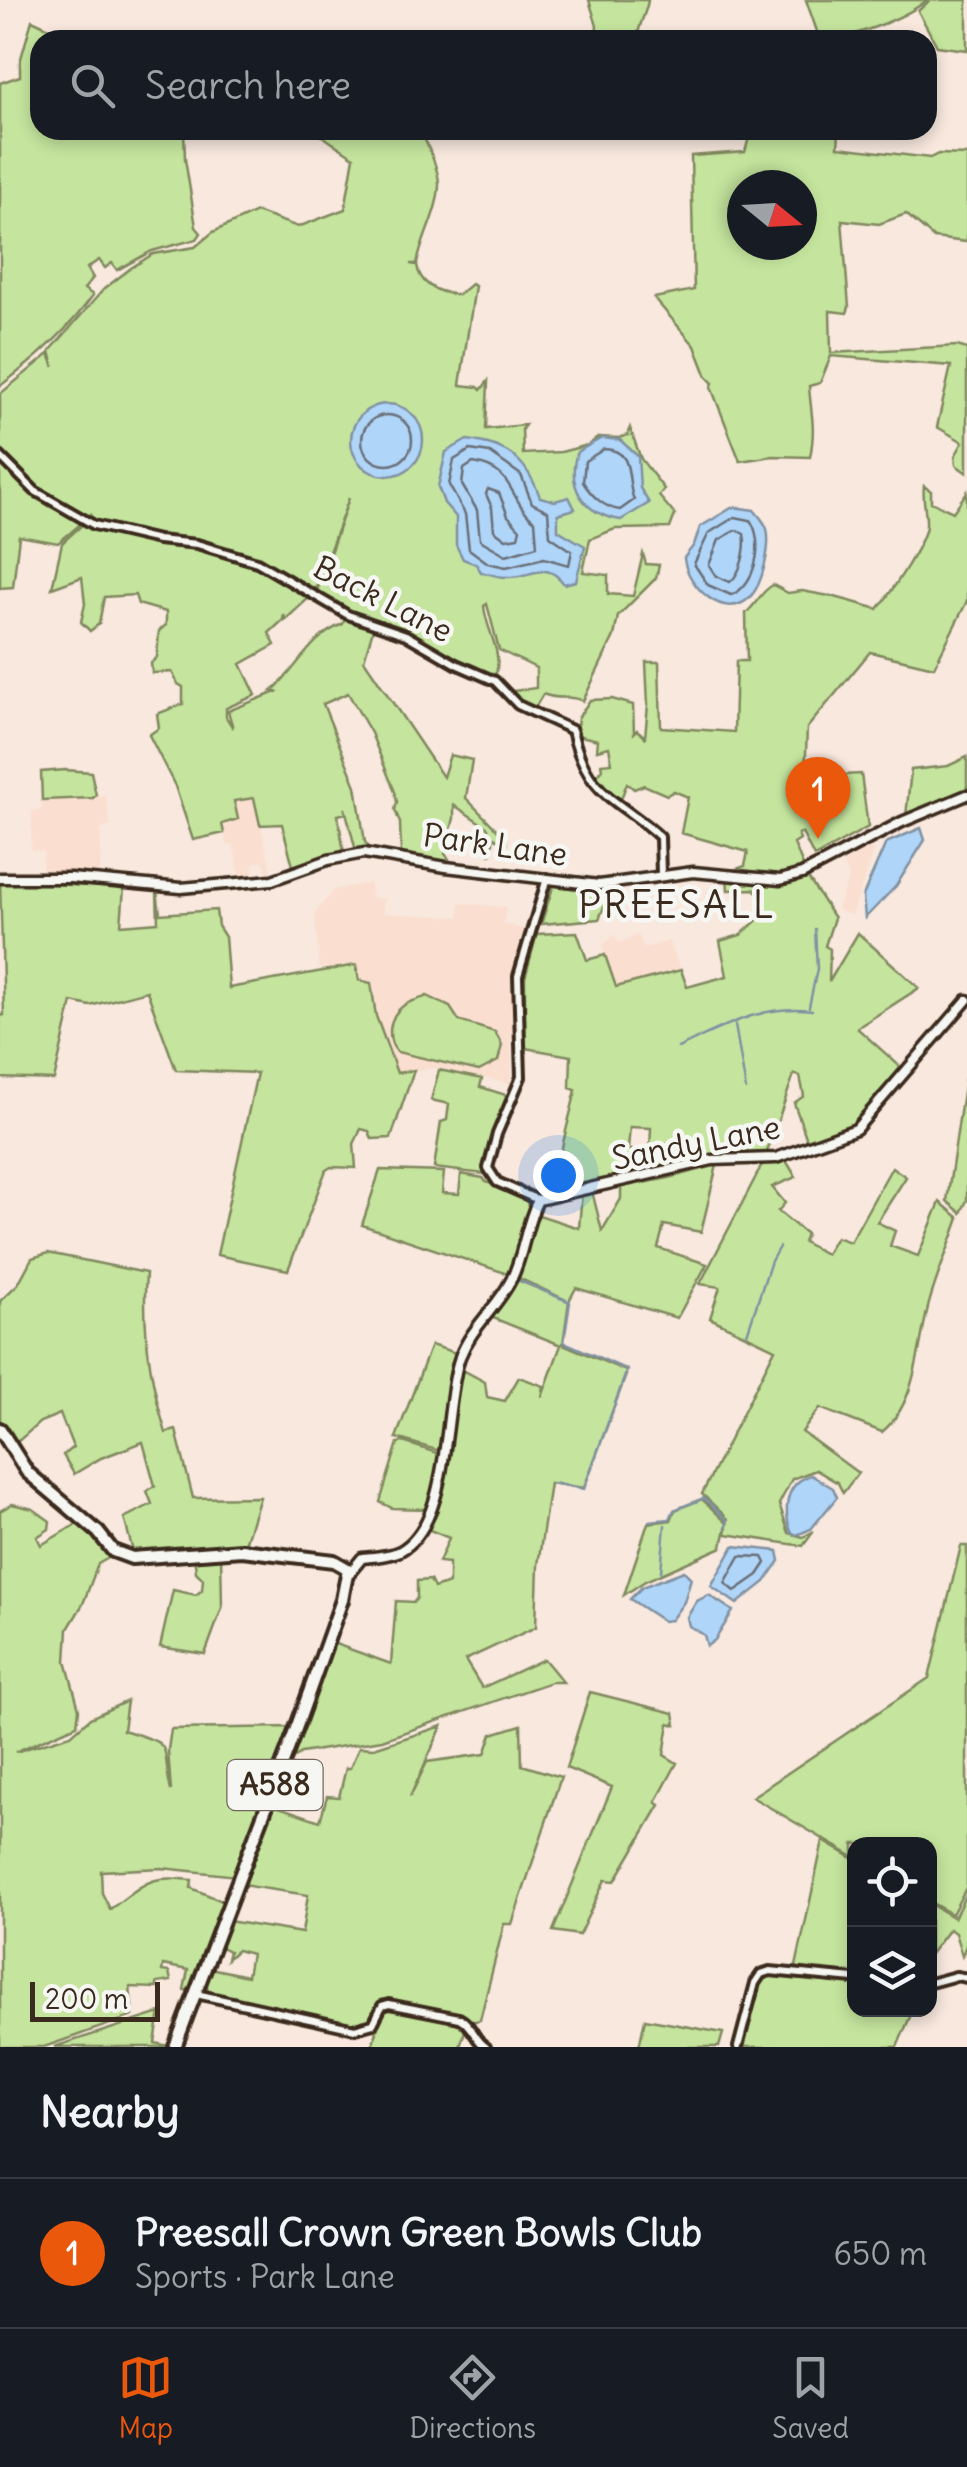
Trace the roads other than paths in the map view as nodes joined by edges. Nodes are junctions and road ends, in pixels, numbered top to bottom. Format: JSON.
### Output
{"nodes":[{"id":1,"x":0,"y":456,"type":"edge"},
{"id":2,"x":967,"y":795,"type":"edge"},
{"id":3,"x":661,"y":875,"type":"junction"},
{"id":4,"x":0,"y":878,"type":"edge"},
{"id":5,"x":547,"y":878,"type":"junction"},
{"id":6,"x":967,"y":1000,"type":"edge"},
{"id":7,"x":538,"y":1200,"type":"junction"},
{"id":8,"x":0,"y":1429,"type":"edge"},
{"id":9,"x":362,"y":1558,"type":"junction"},
{"id":10,"x":334,"y":1561,"type":"junction"},
{"id":11,"x":348,"y":1574,"type":"junction"},
{"id":12,"x":847,"y":1978,"type":"edge"},
{"id":13,"x":967,"y":1978,"type":"edge"},
{"id":14,"x":937,"y":1981,"type":"edge"},
{"id":15,"x":196,"y":1994,"type":"junction"},
{"id":16,"x":175,"y":2047,"type":"edge"},
{"id":17,"x":486,"y":2047,"type":"edge"},
{"id":18,"x":738,"y":2047,"type":"edge"}],
"edges":[{"from":1,"to":3,"type":"street","name":"Back Lane"},
{"from":2,"to":3,"type":"main road","name":"Park Lane"},
{"from":3,"to":5,"type":"main road","name":"Park Lane"},
{"from":4,"to":5,"type":"main road","name":"Park Lane"},
{"from":5,"to":7,"type":"street"},
{"from":6,"to":7,"type":"main road","name":"Sandy Lane"},
{"from":7,"to":9,"type":"main road"},
{"from":8,"to":10,"type":"main road"},
{"from":9,"to":10,"type":"main road"},
{"from":9,"to":11,"type":"main road"},
{"from":10,"to":11,"type":"main road"},
{"from":11,"to":15,"type":"main road","number":"A588"},
{"from":12,"to":18,"type":"street"},
{"from":13,"to":14,"type":"street"},
{"from":15,"to":16,"type":"main road","number":"A588"},
{"from":15,"to":17,"type":"street"}]}
